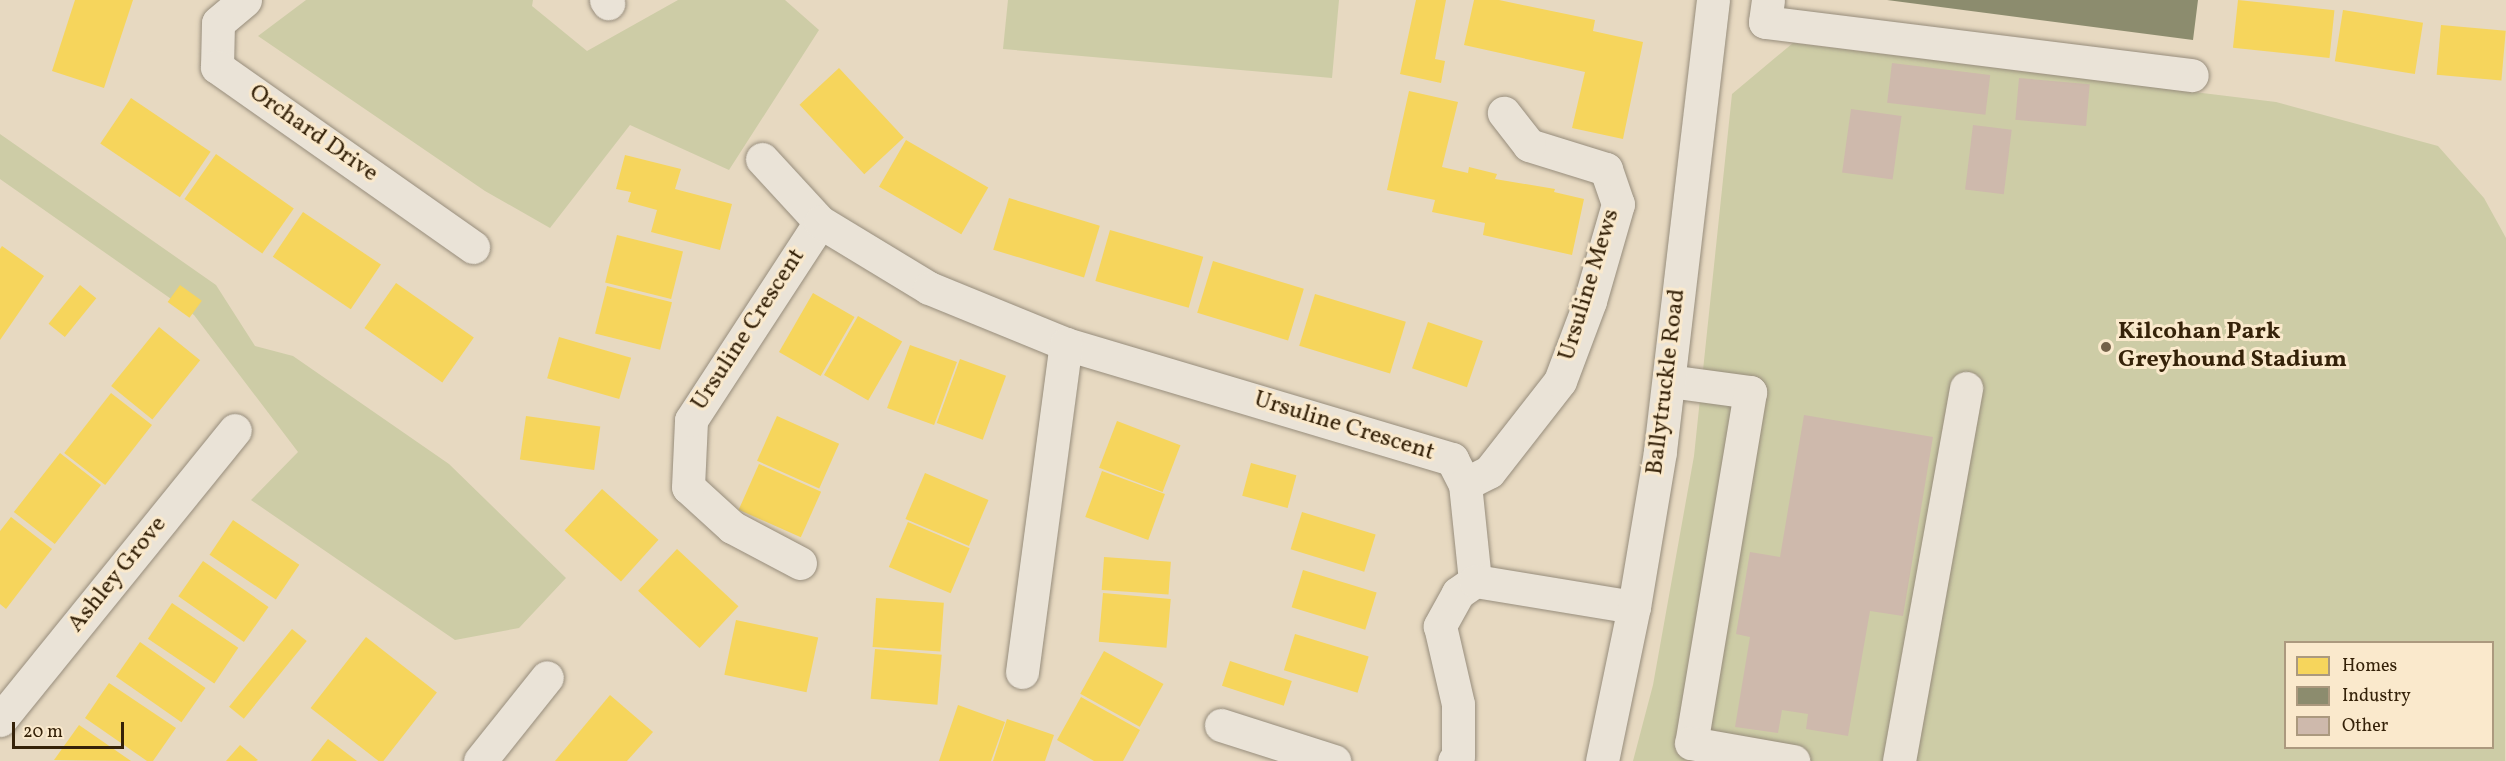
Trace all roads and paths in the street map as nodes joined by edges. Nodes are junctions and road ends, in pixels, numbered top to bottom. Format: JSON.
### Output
{"nodes":[{"id":1,"x":245,"y":0,"type":"edge"},
{"id":2,"x":1713,"y":0,"type":"edge"},
{"id":3,"x":1768,"y":0,"type":"edge"},
{"id":4,"x":2192,"y":75,"type":"dead end"},
{"id":5,"x":1504,"y":113,"type":"dead end"},
{"id":6,"x":762,"y":159,"type":"dead end"},
{"id":7,"x":820,"y":222,"type":"junction"},
{"id":8,"x":473,"y":247,"type":"dead end"},
{"id":9,"x":1066,"y":344,"type":"junction"},
{"id":10,"x":1669,"y":381,"type":"junction"},
{"id":11,"x":1966,"y":388,"type":"dead end"},
{"id":12,"x":235,"y":430,"type":"dead end"},
{"id":13,"x":1465,"y":484,"type":"junction"},
{"id":14,"x":800,"y":563,"type":"dead end"},
{"id":15,"x":1475,"y":581,"type":"junction"},
{"id":16,"x":1634,"y":607,"type":"junction"},
{"id":17,"x":1022,"y":672,"type":"dead end"},
{"id":18,"x":547,"y":677,"type":"dead end"},
{"id":19,"x":0,"y":720,"type":"edge"},
{"id":20,"x":1221,"y":725,"type":"dead end"},
{"id":21,"x":480,"y":761,"type":"edge"},
{"id":22,"x":1335,"y":761,"type":"edge"},
{"id":23,"x":1454,"y":761,"type":"edge"},
{"id":24,"x":1602,"y":761,"type":"edge"},
{"id":25,"x":1793,"y":761,"type":"edge"},
{"id":26,"x":1899,"y":761,"type":"edge"}],
"edges":[{"from":1,"to":8,"type":"street","name":"Orchard Drive"},
{"from":2,"to":10,"type":"street","name":"Ballytruckle Road"},
{"from":3,"to":4,"type":"street"},
{"from":5,"to":13,"type":"street","name":"Ursuline Mews"},
{"from":6,"to":7,"type":"street","name":"Ursuline Crescent"},
{"from":7,"to":9,"type":"street","name":"Ursuline Crescent"},
{"from":7,"to":14,"type":"street","name":"Ursuline Crescent"},
{"from":9,"to":13,"type":"street","name":"Ursuline Crescent"},
{"from":9,"to":17,"type":"street"},
{"from":10,"to":16,"type":"street","name":"Ballytruckle Road"},
{"from":10,"to":25,"type":"street"},
{"from":11,"to":26,"type":"street"},
{"from":12,"to":19,"type":"street","name":"Ashley Grove"},
{"from":13,"to":15,"type":"street","name":"Ursuline Crescent"},
{"from":15,"to":16,"type":"street"},
{"from":15,"to":23,"type":"street"},
{"from":16,"to":24,"type":"street","name":"Ballytruckle Road"},
{"from":18,"to":21,"type":"street"},
{"from":20,"to":22,"type":"street"}]}
